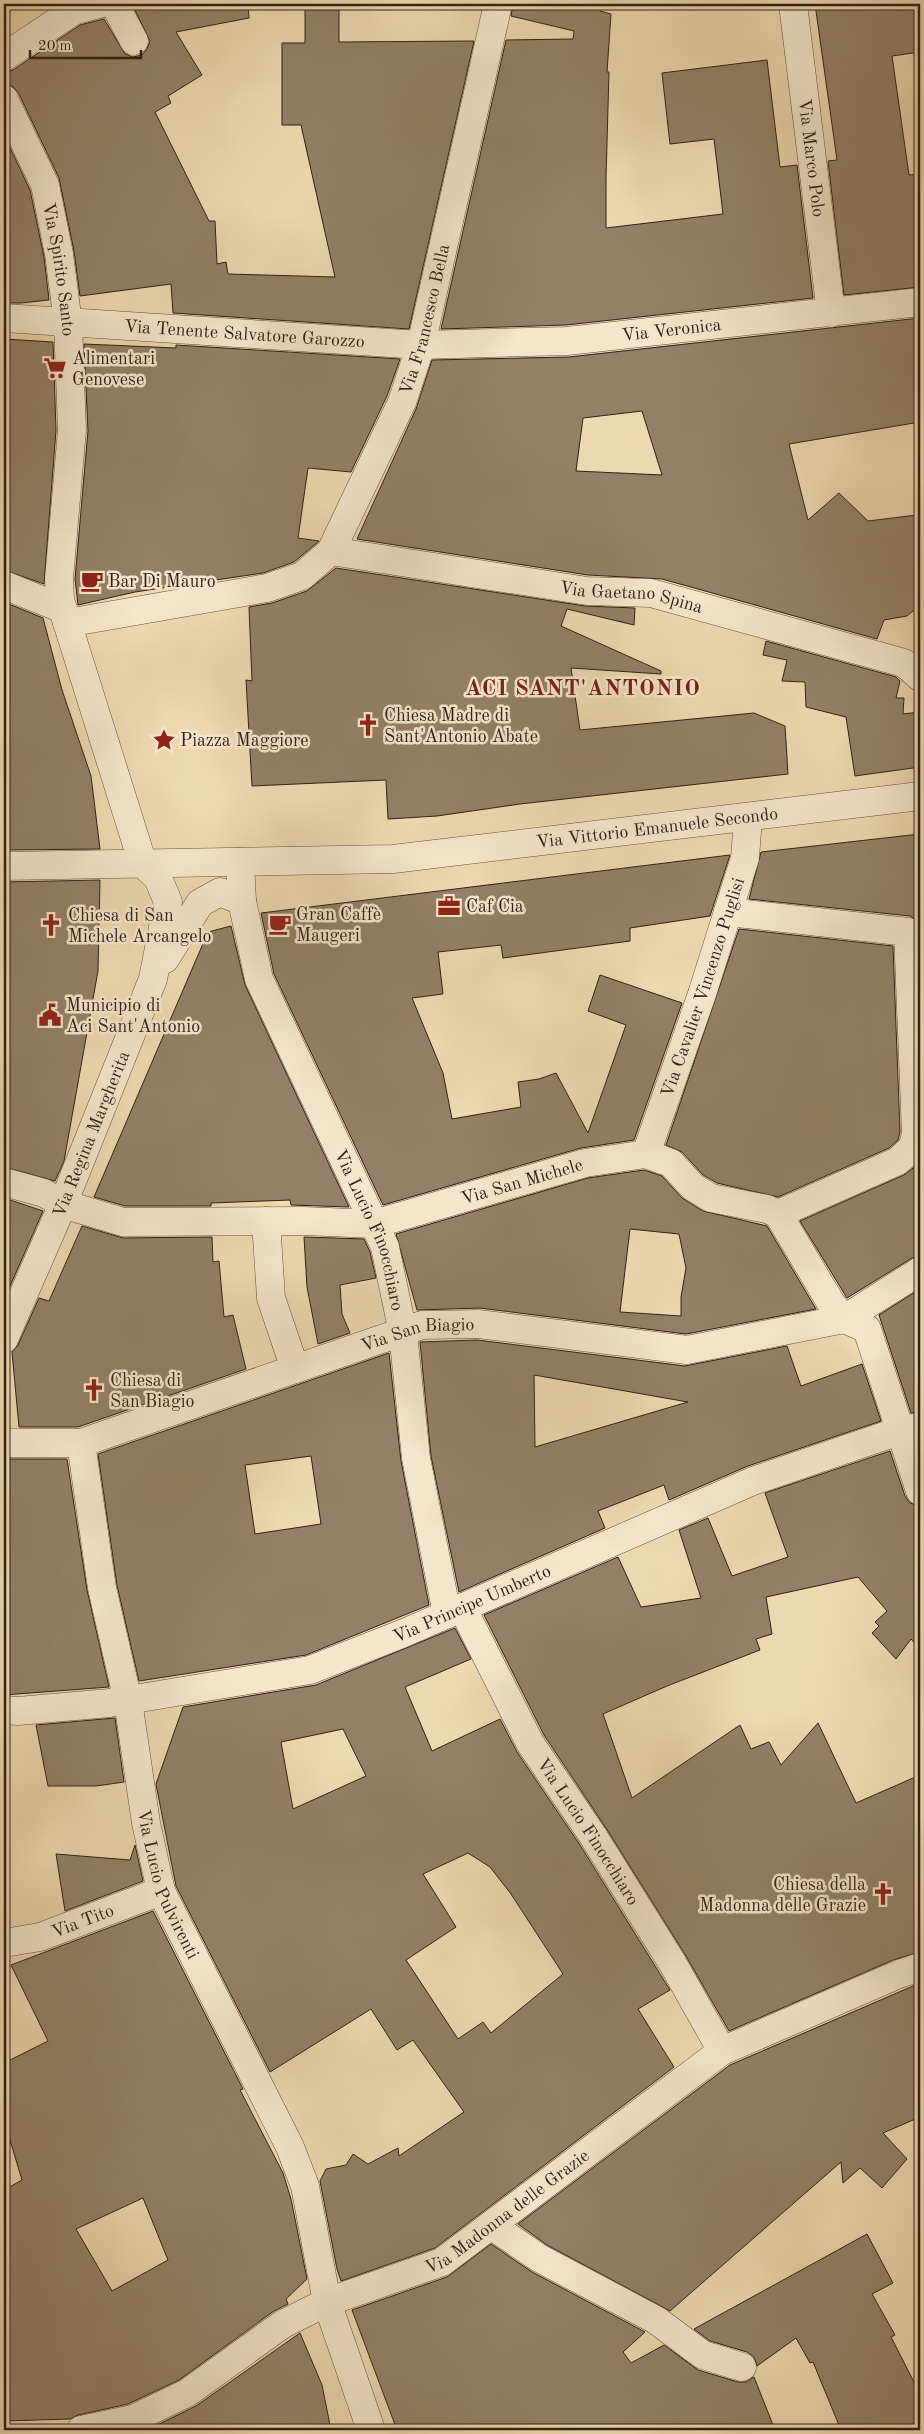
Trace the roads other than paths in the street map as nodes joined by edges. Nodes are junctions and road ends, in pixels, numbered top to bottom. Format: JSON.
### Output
{"nodes":[{"id":1,"x":99,"y":4,"type":"edge"},
{"id":2,"x":110,"y":4,"type":"edge"},
{"id":3,"x":498,"y":4,"type":"edge"},
{"id":4,"x":793,"y":4,"type":"edge"},
{"id":5,"x":134,"y":41,"type":"dead end"},
{"id":6,"x":4,"y":57,"type":"edge"},
{"id":7,"x":4,"y":99,"type":"edge"},
{"id":8,"x":920,"y":302,"type":"edge"},
{"id":9,"x":831,"y":313,"type":"junction"},
{"id":10,"x":4,"y":318,"type":"edge"},
{"id":11,"x":68,"y":323,"type":"junction"},
{"id":12,"x":421,"y":345,"type":"junction"},
{"id":13,"x":330,"y":550,"type":"junction"},
{"id":14,"x":4,"y":585,"type":"edge"},
{"id":15,"x":63,"y":611,"type":"junction"},
{"id":16,"x":920,"y":677,"type":"edge"},
{"id":17,"x":920,"y":796,"type":"edge"},
{"id":18,"x":748,"y":818,"type":"junction"},
{"id":19,"x":240,"y":862,"type":"junction"},
{"id":20,"x":143,"y":864,"type":"junction"},
{"id":21,"x":4,"y":866,"type":"edge"},
{"id":22,"x":244,"y":911,"type":"junction"},
{"id":23,"x":728,"y":912,"type":"junction"},
{"id":24,"x":153,"y":980,"type":"junction"},
{"id":25,"x":646,"y":1154,"type":"junction"},
{"id":26,"x":4,"y":1182,"type":"edge"},
{"id":27,"x":63,"y":1204,"type":"junction"},
{"id":28,"x":778,"y":1214,"type":"junction"},
{"id":29,"x":266,"y":1221,"type":"junction"},
{"id":30,"x":374,"y":1224,"type":"junction"},
{"id":31,"x":920,"y":1271,"type":"edge"},
{"id":32,"x":844,"y":1319,"type":"junction"},
{"id":33,"x":403,"y":1333,"type":"junction"},
{"id":34,"x":4,"y":1339,"type":"edge"},
{"id":35,"x":295,"y":1369,"type":"junction"},
{"id":36,"x":911,"y":1428,"type":"edge"},
{"id":37,"x":4,"y":1443,"type":"edge"},
{"id":38,"x":81,"y":1443,"type":"junction"},
{"id":39,"x":920,"y":1491,"type":"edge"},
{"id":40,"x":454,"y":1611,"type":"junction"},
{"id":41,"x":128,"y":1700,"type":"junction"},
{"id":42,"x":4,"y":1710,"type":"edge"},
{"id":43,"x":161,"y":1891,"type":"junction"},
{"id":44,"x":4,"y":1943,"type":"edge"},
{"id":45,"x":920,"y":1967,"type":"edge"},
{"id":46,"x":722,"y":2051,"type":"junction"},
{"id":47,"x":491,"y":2225,"type":"junction"},
{"id":48,"x":327,"y":2302,"type":"junction"},
{"id":49,"x":742,"y":2367,"type":"dead end"},
{"id":50,"x":136,"y":2425,"type":"edge"},
{"id":51,"x":81,"y":2430,"type":"edge"},
{"id":52,"x":371,"y":2430,"type":"edge"}],
"edges":[{"from":1,"to":6,"type":"street"},
{"from":2,"to":5,"type":"street"},
{"from":3,"to":12,"type":"street","name":"Via Francesco Bella"},
{"from":4,"to":9,"type":"street","name":"Via Marco Polo"},
{"from":7,"to":11,"type":"street","name":"Via Spirito Santo"},
{"from":8,"to":9,"type":"street","name":"Via Veronica"},
{"from":9,"to":12,"type":"street","name":"Via Veronica"},
{"from":10,"to":11,"type":"street","name":"Via Tenente Salvatore Garozzo"},
{"from":11,"to":12,"type":"street","name":"Via Tenente Salvatore Garozzo"},
{"from":11,"to":15,"type":"street","name":"Via Spirito Santo"},
{"from":12,"to":13,"type":"street","name":"Via Francesco Bella"},
{"from":13,"to":15,"type":"street","name":"Via Francesco Bella"},
{"from":13,"to":16,"type":"street","name":"Via Gaetano Spina"},
{"from":14,"to":15,"type":"street"},
{"from":15,"to":20,"type":"street","name":"Via Spirito Santo"},
{"from":17,"to":18,"type":"street","name":"Via Vittorio Emanuele Secondo"},
{"from":18,"to":19,"type":"street","name":"Via Vittorio Emanuele Secondo"},
{"from":18,"to":23,"type":"street","name":"Via Cavalier Vincenzo Puglisi"},
{"from":19,"to":20,"type":"street","name":"Via Vittorio Emanuele Secondo"},
{"from":19,"to":22,"type":"street","name":"Via Lucio Finocchiaro"},
{"from":20,"to":21,"type":"street","name":"Via Vittorio Emanuele Secondo"},
{"from":20,"to":24,"type":"street","name":"Via Regina Margherita"},
{"from":22,"to":24,"type":"street"},
{"from":22,"to":30,"type":"street","name":"Via Lucio Finocchiaro"},
{"from":23,"to":25,"type":"street","name":"Via Cavalier Vincenzo Puglisi"},
{"from":23,"to":28,"type":"street"},
{"from":24,"to":27,"type":"street","name":"Via Regina Margherita"},
{"from":25,"to":28,"type":"street","name":"Via San Michele"},
{"from":25,"to":30,"type":"street","name":"Via San Michele"},
{"from":26,"to":27,"type":"street","name":"Via San Michele"},
{"from":27,"to":29,"type":"street","name":"Via San Michele"},
{"from":27,"to":34,"type":"street","name":"Via Regina Margherita"},
{"from":28,"to":32,"type":"street"},
{"from":29,"to":30,"type":"street","name":"Via San Michele"},
{"from":29,"to":35,"type":"street"},
{"from":30,"to":33,"type":"street","name":"Via Lucio Finocchiaro"},
{"from":31,"to":32,"type":"street"},
{"from":32,"to":33,"type":"street","name":"Via San Biagio"},
{"from":32,"to":36,"type":"street"},
{"from":33,"to":35,"type":"street","name":"Via San Biagio"},
{"from":33,"to":40,"type":"street","name":"Via Lucio Finocchiaro"},
{"from":35,"to":38,"type":"street","name":"Via San Biagio"},
{"from":36,"to":39,"type":"street"},
{"from":36,"to":40,"type":"street","name":"Via Principe Umberto"},
{"from":37,"to":38,"type":"street","name":"Via San Biagio"},
{"from":38,"to":41,"type":"street","name":"Via Lucio Pulvirenti"},
{"from":40,"to":41,"type":"street","name":"Via Principe Umberto"},
{"from":40,"to":46,"type":"street","name":"Via Lucio Finocchiaro"},
{"from":41,"to":42,"type":"street","name":"Via Principe Umberto"},
{"from":41,"to":43,"type":"street","name":"Via Lucio Pulvirenti"},
{"from":43,"to":44,"type":"street","name":"Via Tito"},
{"from":43,"to":48,"type":"street","name":"Via Lucio Pulvirenti"},
{"from":45,"to":46,"type":"street","name":"Via Madonna delle Grazie"},
{"from":46,"to":47,"type":"street","name":"Via Madonna delle Grazie"},
{"from":47,"to":48,"type":"street","name":"Via Madonna delle Grazie"},
{"from":47,"to":49,"type":"street"},
{"from":48,"to":50,"type":"street","name":"Via Madonna delle Grazie"},
{"from":48,"to":52,"type":"street","name":"Via Lucio Pulvirenti"},
{"from":50,"to":51,"type":"street","name":"Via Madonna delle Grazie"}]}
